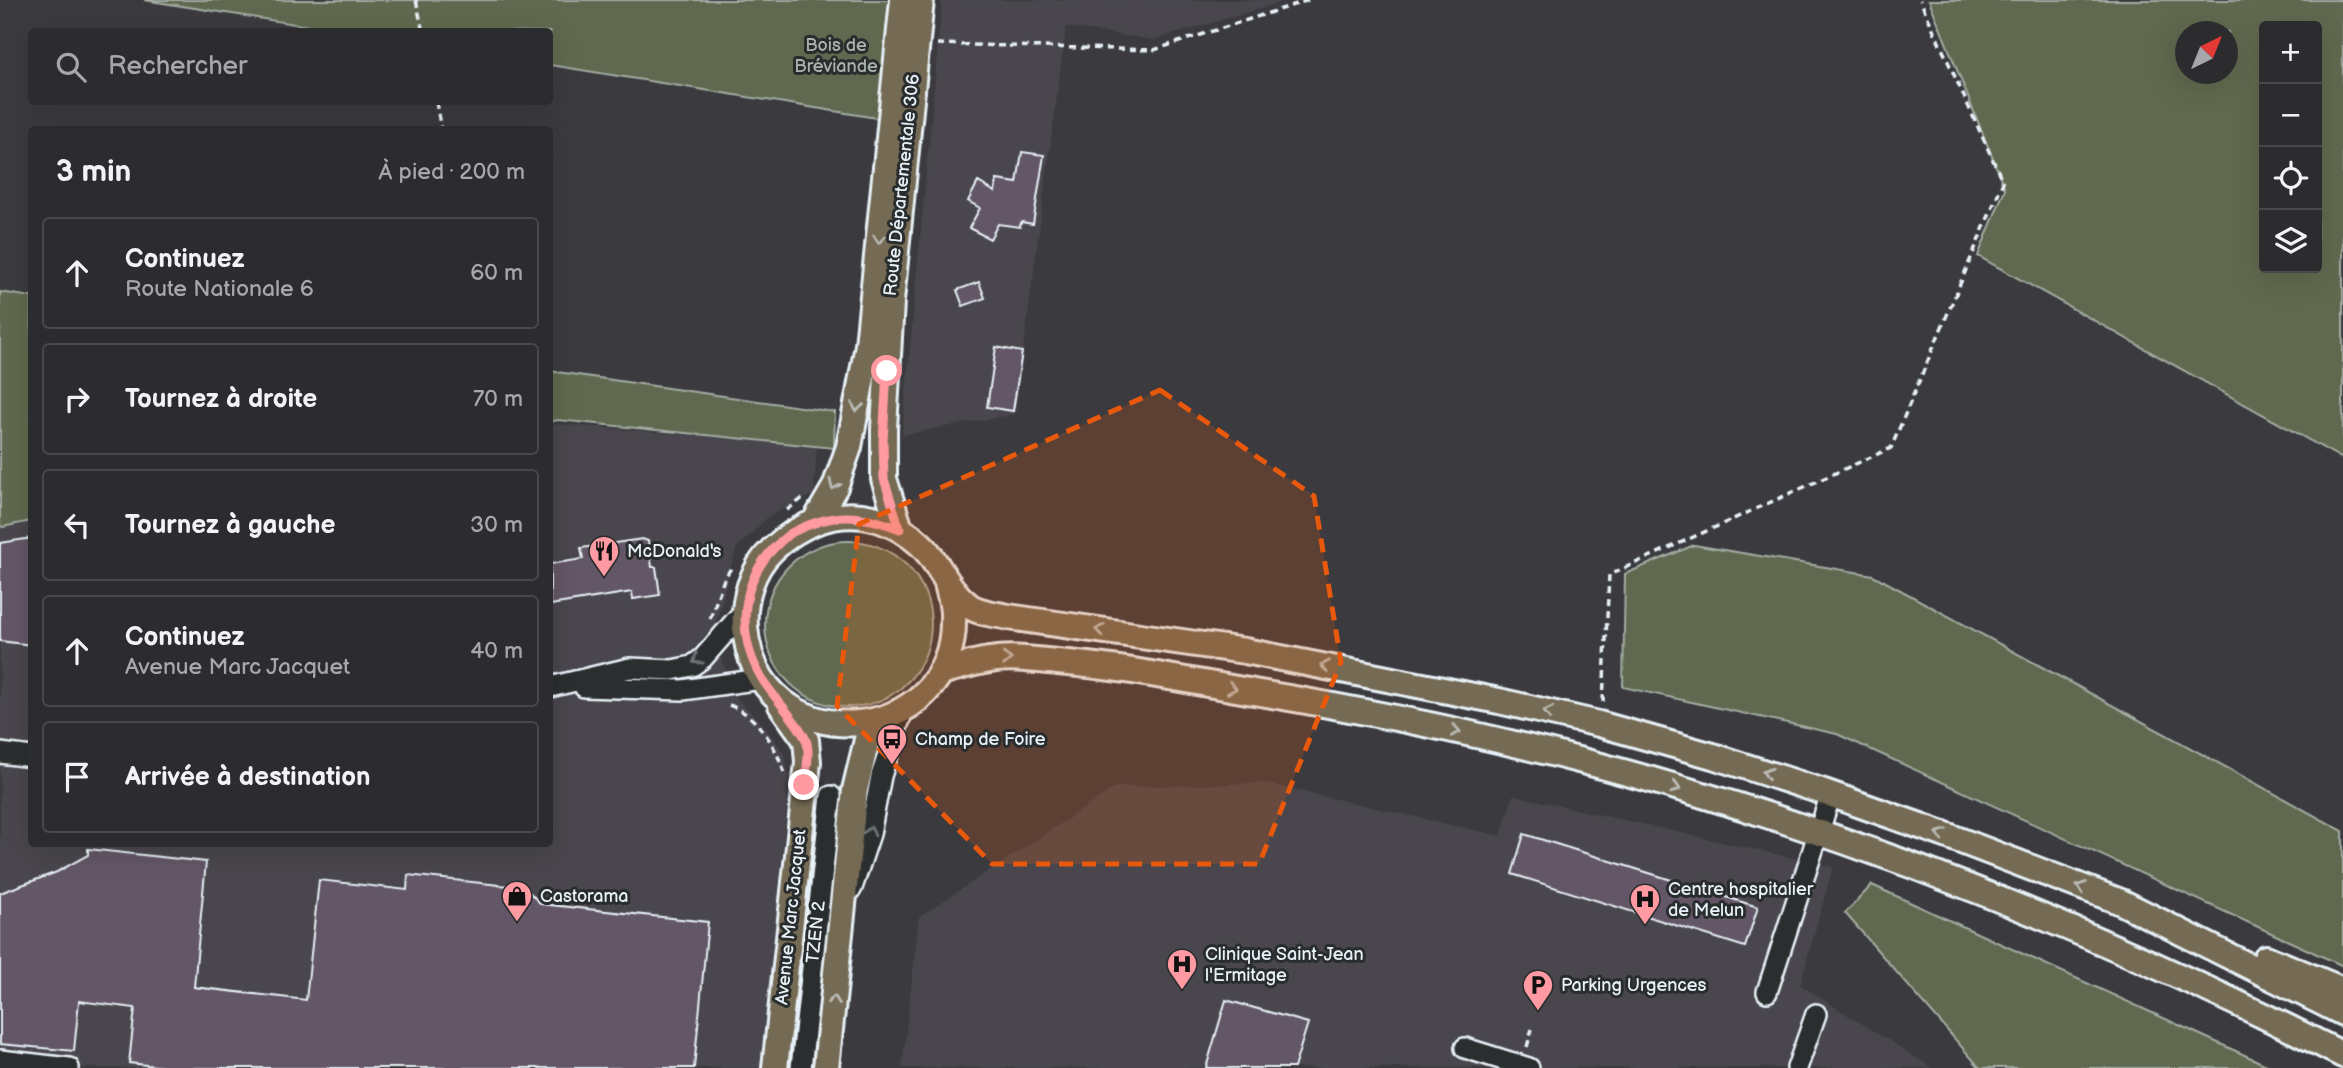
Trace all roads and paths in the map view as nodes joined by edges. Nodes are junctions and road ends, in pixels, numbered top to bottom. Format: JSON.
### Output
{"nodes":[{"id":1,"x":416,"y":0,"type":"edge"},
{"id":2,"x":903,"y":0,"type":"edge"},
{"id":3,"x":921,"y":0,"type":"edge"},
{"id":4,"x":1309,"y":0,"type":"edge"},
{"id":5,"x":1920,"y":0,"type":"edge"},
{"id":6,"x":422,"y":28,"type":"edge"},
{"id":7,"x":916,"y":44,"type":"junction"},
{"id":8,"x":437,"y":105,"type":"edge"},
{"id":9,"x":440,"y":126,"type":"edge"},
{"id":10,"x":875,"y":369,"type":"junction"},
{"id":11,"x":815,"y":521,"type":"junction"},
{"id":12,"x":900,"y":529,"type":"junction"},
{"id":13,"x":947,"y":583,"type":"junction"},
{"id":14,"x":744,"y":611,"type":"junction"},
{"id":15,"x":940,"y":672,"type":"junction"},
{"id":16,"x":553,"y":686,"type":"edge"},
{"id":17,"x":767,"y":686,"type":"junction"},
{"id":18,"x":553,"y":695,"type":"edge"},
{"id":19,"x":903,"y":710,"type":"junction"},
{"id":20,"x":871,"y":723,"type":"junction"},
{"id":21,"x":1599,"y":724,"type":"junction"},
{"id":22,"x":0,"y":753,"type":"edge"},
{"id":23,"x":28,"y":756,"type":"edge"},
{"id":24,"x":1832,"y":794,"type":"junction"},
{"id":25,"x":831,"y":796,"type":"dead end"},
{"id":26,"x":1818,"y":833,"type":"junction"},
{"id":27,"x":2143,"y":914,"type":"junction"},
{"id":28,"x":843,"y":919,"type":"junction"},
{"id":29,"x":2343,"y":990,"type":"edge"},
{"id":30,"x":1768,"y":992,"type":"dead end"},
{"id":31,"x":2343,"y":1013,"type":"edge"},
{"id":32,"x":1816,"y":1014,"type":"dead end"},
{"id":33,"x":1465,"y":1048,"type":"dead end"},
{"id":34,"x":2343,"y":1055,"type":"edge"},
{"id":35,"x":0,"y":1060,"type":"edge"},
{"id":36,"x":69,"y":1068,"type":"edge"},
{"id":37,"x":775,"y":1068,"type":"edge"},
{"id":38,"x":801,"y":1068,"type":"edge"},
{"id":39,"x":826,"y":1068,"type":"edge"},
{"id":40,"x":1529,"y":1068,"type":"edge"},
{"id":41,"x":1797,"y":1068,"type":"edge"}],
"edges":[{"from":1,"to":6,"type":"path"},
{"from":2,"to":10,"type":"main road","name":"Route Départementale 306","one_way":true},
{"from":3,"to":7,"type":"main road","name":"Route Départementale 306"},
{"from":4,"to":7,"type":"path"},
{"from":5,"to":21,"type":"path"},
{"from":7,"to":10,"type":"main road","name":"Route Départementale 306"},
{"from":8,"to":9,"type":"path"},
{"from":10,"to":11,"type":"main road","one_way":true},
{"from":10,"to":12,"type":"main road"},
{"from":11,"to":12,"type":"main road"},
{"from":11,"to":14,"type":"main road"},
{"from":12,"to":13,"type":"main road"},
{"from":13,"to":15,"type":"main road"},
{"from":21,"to":13,"type":"main road","one_way":true},
{"from":14,"to":16,"type":"street","one_way":true},
{"from":14,"to":17,"type":"main road"},
{"from":15,"to":19,"type":"main road"},
{"from":15,"to":26,"type":"main road","one_way":true},
{"from":17,"to":18,"type":"street"},
{"from":17,"to":20,"type":"main road"},
{"from":17,"to":37,"type":"main road","name":"Avenue Marc Jacquet"},
{"from":19,"to":20,"type":"main road"},
{"from":28,"to":19,"type":"street","one_way":true},
{"from":20,"to":28,"type":"main road"},
{"from":24,"to":21,"type":"main road","one_way":true},
{"from":22,"to":23,"type":"street"},
{"from":24,"to":26,"type":"street"},
{"from":27,"to":24,"type":"main road","one_way":true},
{"from":25,"to":38,"type":"street","name":"TZEN 2"},
{"from":26,"to":30,"type":"street"},
{"from":26,"to":34,"type":"main road"},
{"from":27,"to":29,"type":"main road"},
{"from":27,"to":31,"type":"main road"},
{"from":39,"to":28,"type":"main road","one_way":true},
{"from":32,"to":41,"type":"street"},
{"from":33,"to":40,"type":"street"},
{"from":35,"to":36,"type":"street"}]}
